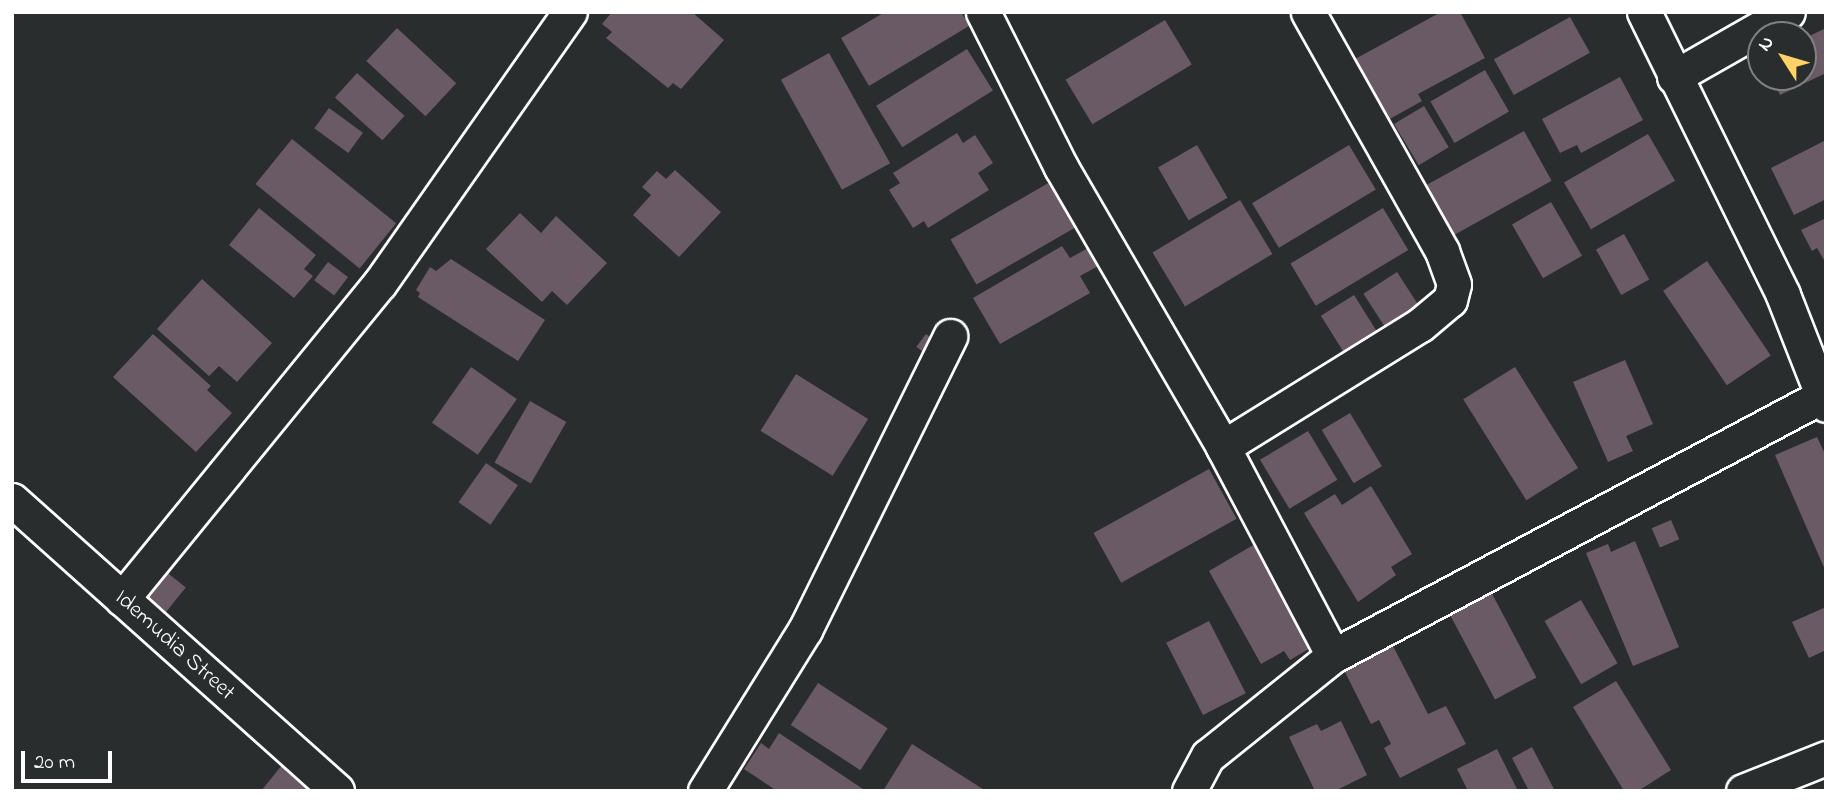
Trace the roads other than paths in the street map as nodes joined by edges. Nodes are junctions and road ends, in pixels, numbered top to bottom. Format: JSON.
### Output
{"nodes":[{"id":1,"x":570,"y":12,"type":"edge"},
{"id":2,"x":983,"y":12,"type":"edge"},
{"id":3,"x":1308,"y":12,"type":"edge"},
{"id":4,"x":1644,"y":12,"type":"edge"},
{"id":5,"x":1788,"y":12,"type":"edge"},
{"id":6,"x":1674,"y":77,"type":"junction"},
{"id":7,"x":950,"y":336,"type":"dead end"},
{"id":8,"x":1824,"y":398,"type":"edge"},
{"id":9,"x":1223,"y":447,"type":"junction"},
{"id":10,"x":12,"y":500,"type":"edge"},
{"id":11,"x":122,"y":599,"type":"junction"},
{"id":12,"x":1333,"y":656,"type":"junction"},
{"id":13,"x":1826,"y":758,"type":"edge"},
{"id":14,"x":337,"y":791,"type":"edge"},
{"id":15,"x":705,"y":791,"type":"edge"},
{"id":16,"x":1189,"y":791,"type":"edge"},
{"id":17,"x":1744,"y":791,"type":"edge"}],
"edges":[{"from":1,"to":11,"type":"street"},
{"from":2,"to":9,"type":"street"},
{"from":3,"to":9,"type":"street"},
{"from":4,"to":6,"type":"street"},
{"from":5,"to":6,"type":"street"},
{"from":6,"to":8,"type":"street"},
{"from":7,"to":15,"type":"street"},
{"from":8,"to":12,"type":"street"},
{"from":9,"to":12,"type":"street"},
{"from":10,"to":11,"type":"street","name":"Idemudia Street"},
{"from":11,"to":14,"type":"street","name":"Idemudia Street"},
{"from":12,"to":16,"type":"street"},
{"from":13,"to":17,"type":"street"}]}
